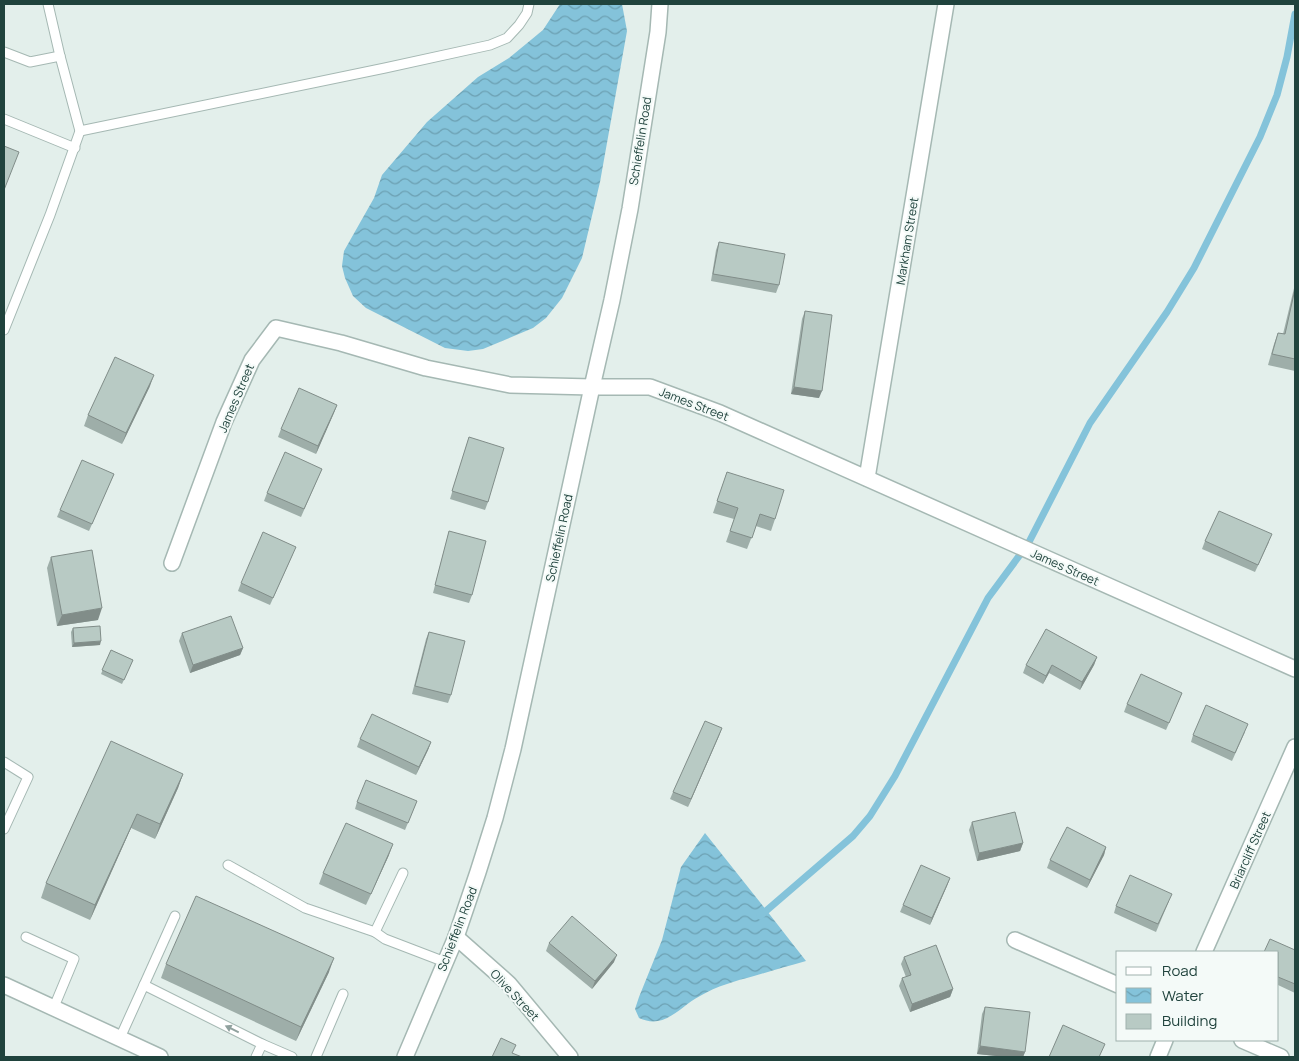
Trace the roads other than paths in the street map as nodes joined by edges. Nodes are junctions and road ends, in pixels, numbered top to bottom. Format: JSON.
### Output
{"nodes":[{"id":1,"x":48,"y":4,"type":"edge"},
{"id":2,"x":529,"y":4,"type":"edge"},
{"id":3,"x":660,"y":4,"type":"edge"},
{"id":4,"x":946,"y":4,"type":"edge"},
{"id":5,"x":4,"y":52,"type":"edge"},
{"id":6,"x":60,"y":56,"type":"junction"},
{"id":7,"x":4,"y":119,"type":"edge"},
{"id":8,"x":80,"y":131,"type":"junction"},
{"id":9,"x":74,"y":148,"type":"junction"},
{"id":10,"x":4,"y":330,"type":"edge"},
{"id":11,"x":592,"y":387,"type":"junction"},
{"id":12,"x":867,"y":478,"type":"junction"},
{"id":13,"x":172,"y":563,"type":"dead end"},
{"id":14,"x":1295,"y":669,"type":"edge"},
{"id":15,"x":1295,"y":747,"type":"edge"},
{"id":16,"x":4,"y":762,"type":"edge"},
{"id":17,"x":4,"y":829,"type":"edge"},
{"id":18,"x":228,"y":865,"type":"dead end"},
{"id":19,"x":403,"y":873,"type":"dead end"},
{"id":20,"x":175,"y":916,"type":"dead end"},
{"id":21,"x":375,"y":932,"type":"junction"},
{"id":22,"x":26,"y":936,"type":"dead end"},
{"id":23,"x":456,"y":937,"type":"junction"},
{"id":24,"x":1015,"y":940,"type":"dead end"},
{"id":25,"x":1204,"y":951,"type":"edge"},
{"id":26,"x":445,"y":962,"type":"junction"},
{"id":27,"x":4,"y":984,"type":"edge"},
{"id":28,"x":1116,"y":984,"type":"edge"},
{"id":29,"x":144,"y":985,"type":"junction"},
{"id":30,"x":343,"y":994,"type":"dead end"},
{"id":31,"x":54,"y":1008,"type":"junction"},
{"id":32,"x":120,"y":1038,"type":"junction"},
{"id":33,"x":1165,"y":1041,"type":"edge"},
{"id":34,"x":1244,"y":1041,"type":"edge"},
{"id":35,"x":262,"y":1044,"type":"junction"},
{"id":36,"x":160,"y":1057,"type":"edge"},
{"id":37,"x":256,"y":1057,"type":"edge"},
{"id":38,"x":292,"y":1057,"type":"edge"},
{"id":39,"x":316,"y":1057,"type":"edge"},
{"id":40,"x":404,"y":1057,"type":"edge"},
{"id":41,"x":570,"y":1057,"type":"edge"},
{"id":42,"x":1158,"y":1057,"type":"edge"},
{"id":43,"x":1281,"y":1057,"type":"edge"}],
"edges":[{"from":1,"to":6,"type":"lane"},
{"from":2,"to":8,"type":"lane"},
{"from":3,"to":11,"type":"street","name":"Schieffelin Road"},
{"from":4,"to":12,"type":"street","name":"Markham Street"},
{"from":5,"to":6,"type":"lane"},
{"from":6,"to":8,"type":"lane"},
{"from":7,"to":9,"type":"lane"},
{"from":8,"to":9,"type":"lane"},
{"from":9,"to":10,"type":"lane"},
{"from":11,"to":12,"type":"street","name":"James Street"},
{"from":11,"to":13,"type":"street","name":"James Street"},
{"from":11,"to":23,"type":"street","name":"Schieffelin Road"},
{"from":12,"to":14,"type":"street","name":"James Street"},
{"from":15,"to":25,"type":"street","name":"Briarcliff Street"},
{"from":16,"to":17,"type":"lane"},
{"from":18,"to":21,"type":"lane"},
{"from":19,"to":21,"type":"lane"},
{"from":20,"to":29,"type":"lane"},
{"from":21,"to":26,"type":"lane"},
{"from":22,"to":31,"type":"lane"},
{"from":23,"to":26,"type":"street","name":"Schieffelin Road"},
{"from":23,"to":41,"type":"street","name":"Olive Street"},
{"from":24,"to":28,"type":"street"},
{"from":26,"to":40,"type":"street","name":"Schieffelin Road"},
{"from":27,"to":31,"type":"street"},
{"from":29,"to":32,"type":"lane"},
{"from":35,"to":29,"type":"lane","one_way":true},
{"from":30,"to":39,"type":"lane"},
{"from":31,"to":32,"type":"street"},
{"from":32,"to":36,"type":"street"},
{"from":33,"to":42,"type":"street"},
{"from":34,"to":43,"type":"street"},
{"from":35,"to":37,"type":"lane"},
{"from":35,"to":38,"type":"lane"}]}
